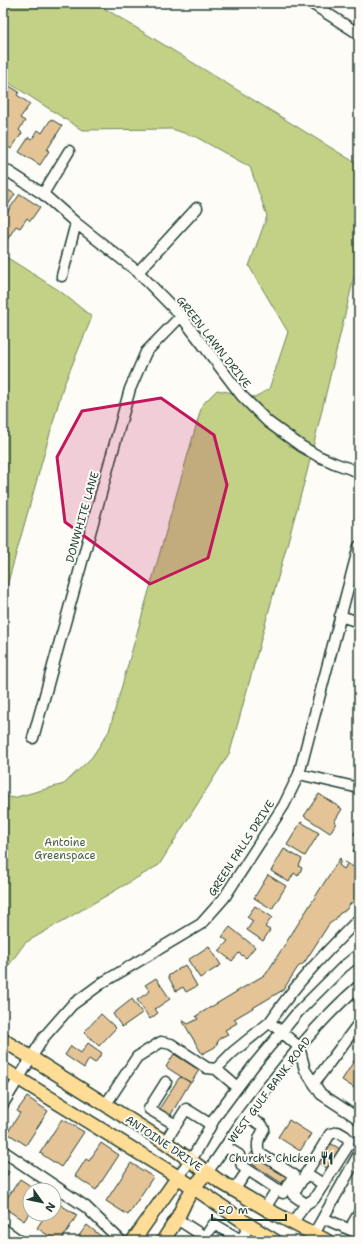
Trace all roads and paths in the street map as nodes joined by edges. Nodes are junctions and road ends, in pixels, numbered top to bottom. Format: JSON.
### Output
{"nodes":[{"id":1,"x":311,"y":3,"type":"edge"},
{"id":2,"x":359,"y":34,"type":"edge"},
{"id":3,"x":69,"y":151,"type":"dead end"},
{"id":4,"x":5,"y":173,"type":"edge"},
{"id":5,"x":43,"y":194,"type":"junction"},
{"id":6,"x":196,"y":208,"type":"dead end"},
{"id":7,"x":76,"y":223,"type":"junction"},
{"id":8,"x":138,"y":272,"type":"junction"},
{"id":9,"x":62,"y":276,"type":"dead end"},
{"id":10,"x":181,"y":316,"type":"junction"},
{"id":11,"x":359,"y":472,"type":"edge"},
{"id":12,"x":359,"y":546,"type":"edge"},
{"id":13,"x":340,"y":616,"type":"junction"},
{"id":14,"x":359,"y":622,"type":"edge"},
{"id":15,"x":33,"y":738,"type":"dead end"},
{"id":16,"x":299,"y":774,"type":"junction"},
{"id":17,"x":359,"y":788,"type":"edge"},
{"id":18,"x":359,"y":919,"type":"edge"},
{"id":19,"x":359,"y":954,"type":"edge"},
{"id":20,"x":357,"y":991,"type":"edge"},
{"id":21,"x":270,"y":1022,"type":"junction"},
{"id":22,"x":359,"y":1022,"type":"edge"},
{"id":23,"x":281,"y":1032,"type":"junction"},
{"id":24,"x":3,"y":1040,"type":"edge"},
{"id":25,"x":299,"y":1047,"type":"junction"},
{"id":26,"x":32,"y":1057,"type":"junction"},
{"id":27,"x":216,"y":1069,"type":"junction"},
{"id":28,"x":3,"y":1070,"type":"edge"},
{"id":29,"x":18,"y":1079,"type":"junction"},
{"id":30,"x":166,"y":1082,"type":"dead end"},
{"id":31,"x":314,"y":1083,"type":"junction"},
{"id":32,"x":237,"y":1087,"type":"junction"},
{"id":33,"x":3,"y":1104,"type":"edge"},
{"id":34,"x":106,"y":1104,"type":"junction"},
{"id":35,"x":246,"y":1116,"type":"junction"},
{"id":36,"x":359,"y":1119,"type":"edge"},
{"id":37,"x":210,"y":1124,"type":"junction"},
{"id":38,"x":176,"y":1125,"type":"junction"},
{"id":39,"x":165,"y":1142,"type":"junction"},
{"id":40,"x":226,"y":1147,"type":"junction"},
{"id":41,"x":3,"y":1151,"type":"edge"},
{"id":42,"x":359,"y":1154,"type":"edge"},
{"id":43,"x":190,"y":1160,"type":"junction"},
{"id":44,"x":248,"y":1170,"type":"junction"},
{"id":45,"x":207,"y":1172,"type":"junction"},
{"id":46,"x":306,"y":1173,"type":"junction"},
{"id":47,"x":178,"y":1177,"type":"junction"},
{"id":48,"x":323,"y":1184,"type":"junction"},
{"id":49,"x":194,"y":1187,"type":"junction"},
{"id":50,"x":277,"y":1189,"type":"junction"},
{"id":51,"x":234,"y":1190,"type":"junction"},
{"id":52,"x":306,"y":1204,"type":"junction"},
{"id":53,"x":225,"y":1208,"type":"junction"},
{"id":54,"x":264,"y":1208,"type":"junction"},
{"id":55,"x":359,"y":1213,"type":"edge"},
{"id":56,"x":323,"y":1218,"type":"junction"},
{"id":57,"x":177,"y":1220,"type":"junction"},
{"id":58,"x":292,"y":1223,"type":"junction"},
{"id":59,"x":214,"y":1224,"type":"junction"},
{"id":60,"x":250,"y":1225,"type":"junction"},
{"id":61,"x":3,"y":1229,"type":"edge"},
{"id":62,"x":356,"y":1233,"type":"edge"},
{"id":63,"x":314,"y":1234,"type":"junction"},
{"id":64,"x":203,"y":1239,"type":"edge"},
{"id":65,"x":20,"y":1241,"type":"edge"},
{"id":66,"x":121,"y":1241,"type":"edge"},
{"id":67,"x":133,"y":1241,"type":"edge"},
{"id":68,"x":163,"y":1241,"type":"edge"},
{"id":69,"x":276,"y":1241,"type":"edge"},
{"id":70,"x":327,"y":1241,"type":"edge"}],
"edges":[{"from":1,"to":2,"type":"street"},
{"from":3,"to":5,"type":"street"},
{"from":4,"to":5,"type":"street","name":"GREEN LAWN DRIVE"},
{"from":5,"to":7,"type":"street","name":"GREEN LAWN DRIVE"},
{"from":6,"to":8,"type":"street"},
{"from":7,"to":8,"type":"street","name":"GREEN LAWN DRIVE"},
{"from":7,"to":9,"type":"street"},
{"from":8,"to":10,"type":"street","name":"GREEN LAWN DRIVE"},
{"from":10,"to":11,"type":"street","name":"GREEN LAWN DRIVE"},
{"from":10,"to":15,"type":"street","name":"DONWHITE LANE"},
{"from":12,"to":13,"type":"street","name":"GREEN FALLS DRIVE"},
{"from":13,"to":14,"type":"street"},
{"from":13,"to":16,"type":"street","name":"GREEN FALLS DRIVE"},
{"from":16,"to":17,"type":"street"},
{"from":16,"to":26,"type":"street","name":"GREEN FALLS DRIVE"},
{"from":18,"to":21,"type":"street"},
{"from":19,"to":23,"type":"street"},
{"from":20,"to":25,"type":"street","name":"WEST GULF BANK ROAD"},
{"from":21,"to":23,"type":"street"},
{"from":21,"to":27,"type":"street"},
{"from":22,"to":31,"type":"street"},
{"from":23,"to":25,"type":"street"},
{"from":23,"to":32,"type":"street"},
{"from":24,"to":26,"type":"main road","name":"ANTOINE DRIVE"},
{"from":25,"to":31,"type":"street"},
{"from":25,"to":35,"type":"street","name":"WEST GULF BANK ROAD"},
{"from":26,"to":29,"type":"street","name":"GREEN FALLS DRIVE"},
{"from":26,"to":34,"type":"main road","name":"ANTOINE DRIVE"},
{"from":27,"to":32,"type":"street"},
{"from":27,"to":34,"type":"street"},
{"from":28,"to":29,"type":"main road","name":"ANTOINE DRIVE"},
{"from":29,"to":33,"type":"street","name":"GREEN FALLS DRIVE"},
{"from":29,"to":47,"type":"main road","name":"ANTOINE DRIVE"},
{"from":30,"to":38,"type":"street"},
{"from":31,"to":36,"type":"street"},
{"from":32,"to":37,"type":"street"},
{"from":34,"to":39,"type":"main road","name":"ANTOINE DRIVE"},
{"from":35,"to":40,"type":"street","name":"WEST GULF BANK ROAD"},
{"from":35,"to":50,"type":"street"},
{"from":37,"to":38,"type":"street"},
{"from":37,"to":43,"type":"street"},
{"from":38,"to":39,"type":"street"},
{"from":39,"to":43,"type":"main road","name":"ANTOINE DRIVE"},
{"from":40,"to":44,"type":"street"},
{"from":40,"to":45,"type":"street","name":"WEST GULF BANK ROAD"},
{"from":41,"to":66,"type":"street"},
{"from":42,"to":56,"type":"street"},
{"from":43,"to":45,"type":"main road","name":"ANTOINE DRIVE"},
{"from":43,"to":47,"type":"street"},
{"from":44,"to":50,"type":"street"},
{"from":44,"to":51,"type":"street"},
{"from":45,"to":49,"type":"main road","name":"WEST GULF BANK ROAD"},
{"from":45,"to":51,"type":"main road","name":"ANTOINE DRIVE"},
{"from":46,"to":48,"type":"street"},
{"from":46,"to":48,"type":"street"},
{"from":46,"to":52,"type":"street"},
{"from":47,"to":49,"type":"main road","name":"ANTOINE DRIVE"},
{"from":47,"to":67,"type":"main road"},
{"from":48,"to":52,"type":"street"},
{"from":49,"to":53,"type":"main road","name":"ANTOINE DRIVE"},
{"from":49,"to":57,"type":"main road","name":"WEST GULF BANK ROAD"},
{"from":50,"to":54,"type":"street"},
{"from":51,"to":54,"type":"main road","name":"ANTOINE DRIVE"},
{"from":52,"to":58,"type":"street"},
{"from":53,"to":59,"type":"street"},
{"from":53,"to":60,"type":"main road","name":"ANTOINE DRIVE"},
{"from":54,"to":58,"type":"main road","name":"ANTOINE DRIVE"},
{"from":55,"to":62,"type":"street"},
{"from":56,"to":62,"type":"street"},
{"from":56,"to":63,"type":"street"},
{"from":57,"to":64,"type":"street"},
{"from":57,"to":68,"type":"main road","name":"WEST GULF BANK ROAD"},
{"from":58,"to":63,"type":"main road","name":"ANTOINE DRIVE"},
{"from":59,"to":60,"type":"street"},
{"from":59,"to":64,"type":"street"},
{"from":60,"to":69,"type":"main road","name":"ANTOINE DRIVE"},
{"from":61,"to":65,"type":"street"},
{"from":63,"to":70,"type":"main road","name":"ANTOINE DRIVE"}]}
